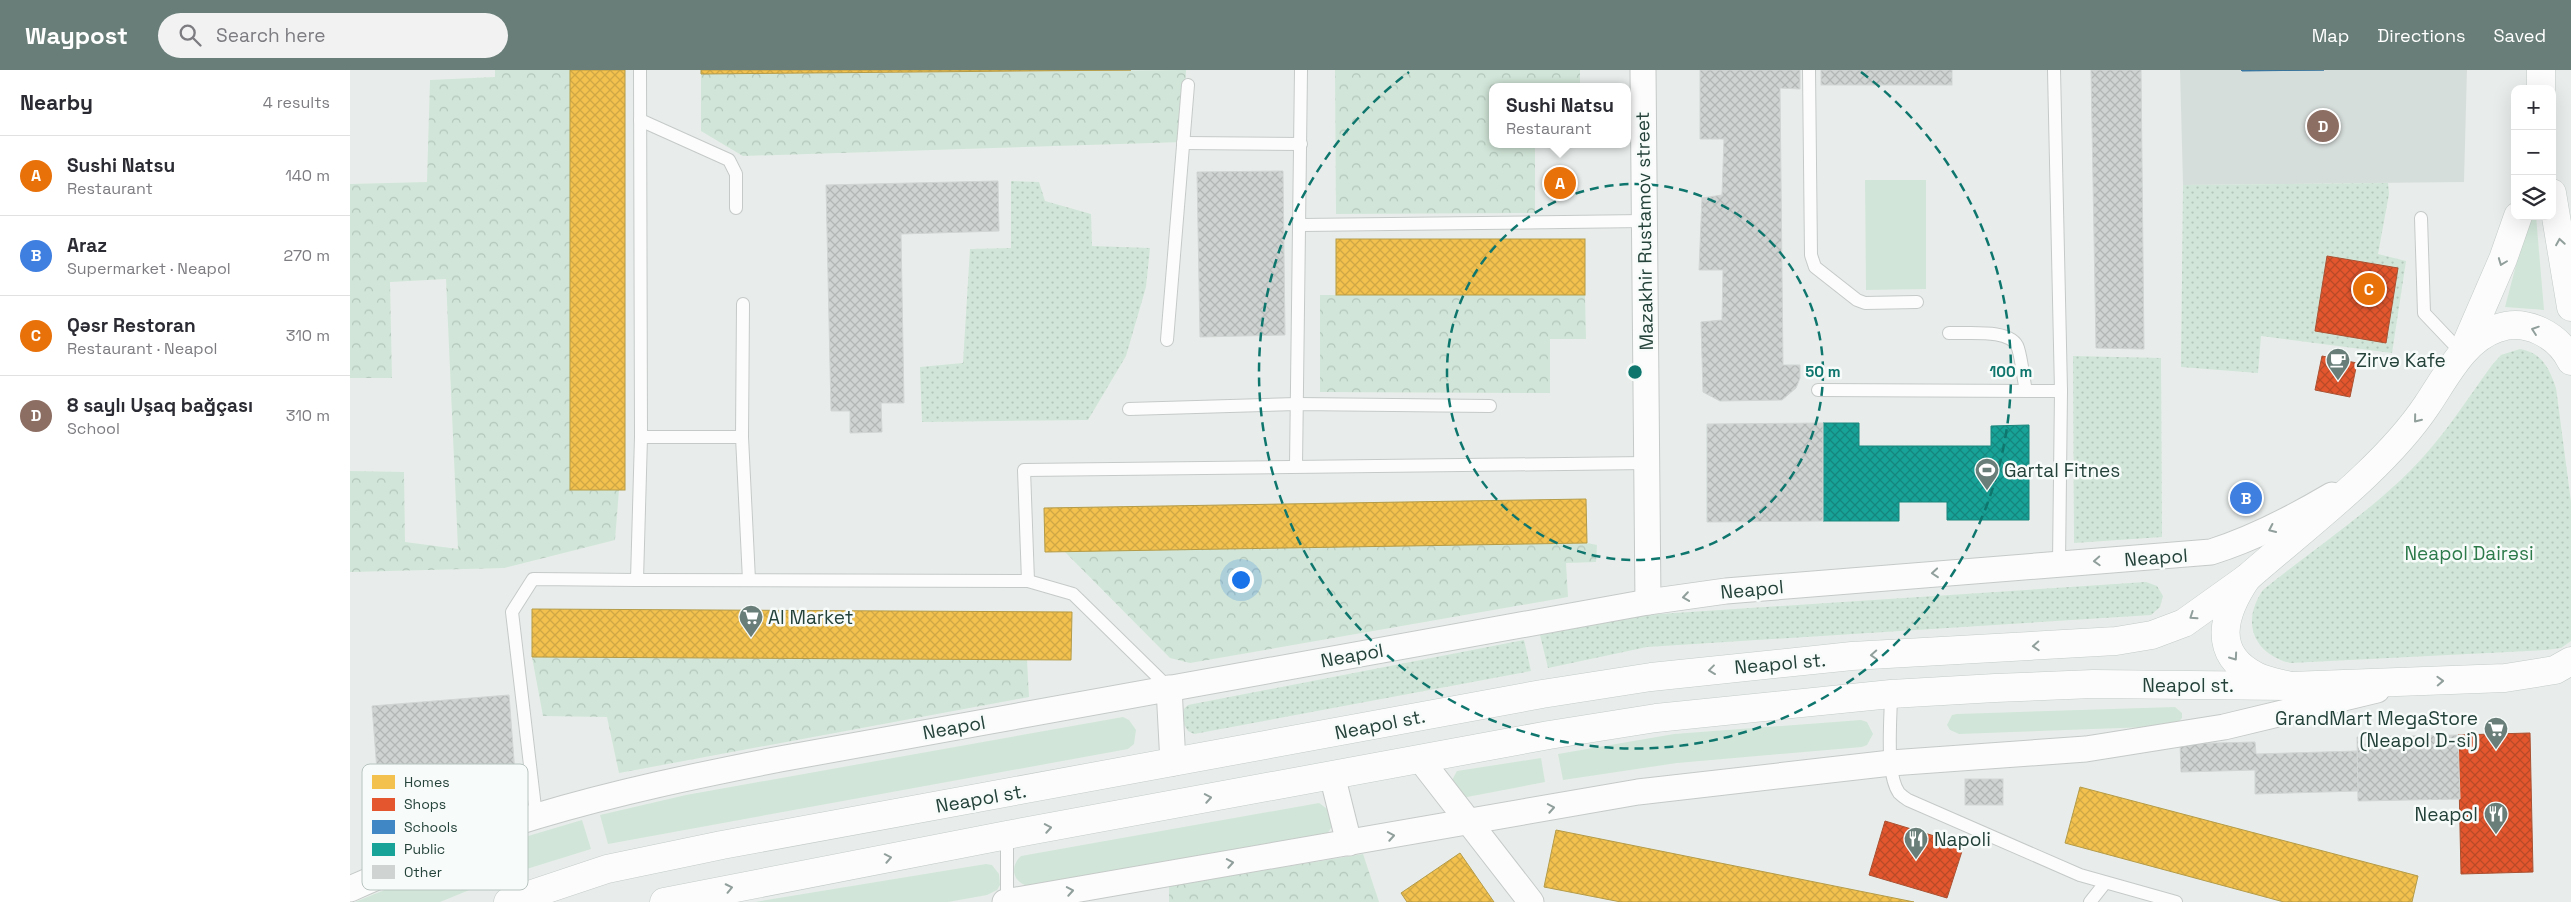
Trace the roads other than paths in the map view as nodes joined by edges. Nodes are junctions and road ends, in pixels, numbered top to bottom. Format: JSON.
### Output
{"nodes":[{"id":1,"x":640,"y":70,"type":"edge"},
{"id":2,"x":1301,"y":70,"type":"edge"},
{"id":3,"x":1643,"y":70,"type":"edge"},
{"id":4,"x":1809,"y":70,"type":"edge"},
{"id":5,"x":2054,"y":70,"type":"edge"},
{"id":6,"x":2542,"y":70,"type":"edge"},
{"id":7,"x":1188,"y":85,"type":"dead end"},
{"id":8,"x":2541,"y":85,"type":"edge"},
{"id":9,"x":640,"y":120,"type":"junction"},
{"id":10,"x":1183,"y":143,"type":"junction"},
{"id":11,"x":1301,"y":144,"type":"junction"},
{"id":12,"x":736,"y":208,"type":"dead end"},
{"id":13,"x":2556,"y":217,"type":"edge"},
{"id":14,"x":2421,"y":218,"type":"dead end"},
{"id":15,"x":2517,"y":220,"type":"edge"},
{"id":16,"x":1644,"y":221,"type":"junction"},
{"id":17,"x":1301,"y":225,"type":"junction"},
{"id":18,"x":1917,"y":302,"type":"dead end"},
{"id":19,"x":743,"y":304,"type":"dead end"},
{"id":20,"x":2571,"y":307,"type":"edge"},
{"id":21,"x":1949,"y":333,"type":"dead end"},
{"id":22,"x":1167,"y":340,"type":"dead end"},
{"id":23,"x":2462,"y":353,"type":"junction"},
{"id":24,"x":2571,"y":361,"type":"edge"},
{"id":25,"x":1818,"y":390,"type":"dead end"},
{"id":26,"x":2026,"y":391,"type":"junction"},
{"id":27,"x":2061,"y":391,"type":"junction"},
{"id":28,"x":1297,"y":404,"type":"junction"},
{"id":29,"x":1490,"y":406,"type":"dead end"},
{"id":30,"x":1129,"y":409,"type":"dead end"},
{"id":31,"x":641,"y":437,"type":"junction"},
{"id":32,"x":742,"y":437,"type":"junction"},
{"id":33,"x":1647,"y":463,"type":"junction"},
{"id":34,"x":1296,"y":466,"type":"junction"},
{"id":35,"x":2360,"y":479,"type":"junction"},
{"id":36,"x":2059,"y":563,"type":"junction"},
{"id":37,"x":2247,"y":578,"type":"junction"},
{"id":38,"x":637,"y":580,"type":"junction"},
{"id":39,"x":749,"y":580,"type":"junction"},
{"id":40,"x":1028,"y":581,"type":"junction"},
{"id":41,"x":1648,"y":602,"type":"junction"},
{"id":42,"x":2571,"y":661,"type":"edge"},
{"id":43,"x":2505,"y":678,"type":"junction"},
{"id":44,"x":2410,"y":682,"type":"junction"},
{"id":45,"x":2571,"y":684,"type":"edge"},
{"id":46,"x":2290,"y":686,"type":"junction"},
{"id":47,"x":1169,"y":688,"type":"junction"},
{"id":48,"x":1891,"y":694,"type":"junction"},
{"id":49,"x":1420,"y":759,"type":"junction"},
{"id":50,"x":1173,"y":763,"type":"junction"},
{"id":51,"x":1891,"y":763,"type":"junction"},
{"id":52,"x":1332,"y":775,"type":"junction"},
{"id":53,"x":536,"y":816,"type":"junction"},
{"id":54,"x":528,"y":819,"type":"edge"},
{"id":55,"x":1468,"y":823,"type":"junction"},
{"id":56,"x":1007,"y":835,"type":"junction"},
{"id":57,"x":1349,"y":843,"type":"junction"},
{"id":58,"x":2105,"y":883,"type":"junction"},
{"id":59,"x":362,"y":884,"type":"edge"},
{"id":60,"x":350,"y":889,"type":"edge"},
{"id":61,"x":508,"y":902,"type":"edge"},
{"id":62,"x":664,"y":902,"type":"edge"},
{"id":63,"x":1007,"y":902,"type":"edge"},
{"id":64,"x":1531,"y":902,"type":"edge"},
{"id":65,"x":2090,"y":902,"type":"edge"},
{"id":66,"x":2176,"y":902,"type":"edge"}],
"edges":[{"from":1,"to":9,"type":"lane"},
{"from":2,"to":11,"type":"lane"},
{"from":3,"to":16,"type":"street","name":"Mazakhir Rustamov street"},
{"from":4,"to":18,"type":"lane"},
{"from":5,"to":27,"type":"lane"},
{"from":6,"to":8,"type":"main road"},
{"from":7,"to":10,"type":"lane"},
{"from":9,"to":12,"type":"lane"},
{"from":9,"to":31,"type":"lane"},
{"from":10,"to":11,"type":"lane"},
{"from":10,"to":22,"type":"lane"},
{"from":11,"to":17,"type":"lane"},
{"from":20,"to":13,"type":"main road","one_way":true},
{"from":14,"to":23,"type":"lane"},
{"from":15,"to":23,"type":"main road","one_way":true},
{"from":16,"to":17,"type":"lane"},
{"from":16,"to":33,"type":"street","name":"Mazakhir Rustamov street"},
{"from":17,"to":28,"type":"lane"},
{"from":19,"to":32,"type":"lane"},
{"from":21,"to":26,"type":"lane"},
{"from":24,"to":23,"type":"main road","one_way":true},
{"from":23,"to":35,"type":"main road","one_way":true},
{"from":25,"to":26,"type":"lane"},
{"from":26,"to":27,"type":"lane"},
{"from":27,"to":36,"type":"lane"},
{"from":28,"to":29,"type":"lane"},
{"from":28,"to":30,"type":"lane"},
{"from":28,"to":34,"type":"lane"},
{"from":31,"to":32,"type":"lane"},
{"from":31,"to":38,"type":"lane"},
{"from":32,"to":39,"type":"lane"},
{"from":33,"to":34,"type":"lane"},
{"from":33,"to":41,"type":"street","name":"Mazakhir Rustamov street"},
{"from":34,"to":40,"type":"lane"},
{"from":35,"to":36,"type":"street","name":"Neapol","one_way":true},
{"from":35,"to":37,"type":"main road"},
{"from":36,"to":41,"type":"street","name":"Neapol","one_way":true},
{"from":37,"to":46,"type":"main road","one_way":true},
{"from":37,"to":50,"type":"main road","name":"Neapol st.","one_way":true},
{"from":38,"to":39,"type":"lane"},
{"from":38,"to":53,"type":"lane"},
{"from":39,"to":40,"type":"lane"},
{"from":40,"to":47,"type":"lane"},
{"from":41,"to":47,"type":"street","name":"Neapol"},
{"from":42,"to":43,"type":"main road"},
{"from":44,"to":43,"type":"main road","name":"Neapol st.","one_way":true},
{"from":43,"to":45,"type":"main road"},
{"from":44,"to":46,"type":"main road","name":"Neapol st."},
{"from":44,"to":51,"type":"street"},
{"from":46,"to":48,"type":"main road","name":"Neapol st."},
{"from":47,"to":50,"type":"street"},
{"from":47,"to":53,"type":"street","name":"Neapol"},
{"from":48,"to":49,"type":"main road","name":"Neapol st."},
{"from":48,"to":51,"type":"lane"},
{"from":49,"to":52,"type":"main road","name":"Neapol st."},
{"from":49,"to":55,"type":"street"},
{"from":50,"to":61,"type":"main road","name":"Neapol st."},
{"from":55,"to":51,"type":"street","one_way":true},
{"from":51,"to":58,"type":"lane"},
{"from":56,"to":52,"type":"main road","name":"Neapol st.","one_way":true},
{"from":52,"to":57,"type":"street"},
{"from":53,"to":54,"type":"street","name":"Neapol"},
{"from":57,"to":55,"type":"street","one_way":true},
{"from":55,"to":64,"type":"street"},
{"from":62,"to":56,"type":"main road","name":"Neapol st.","one_way":true},
{"from":56,"to":63,"type":"lane"},
{"from":63,"to":57,"type":"street","one_way":true},
{"from":58,"to":65,"type":"lane"},
{"from":58,"to":66,"type":"lane"},
{"from":59,"to":60,"type":"street","name":"Neapol"}]}
